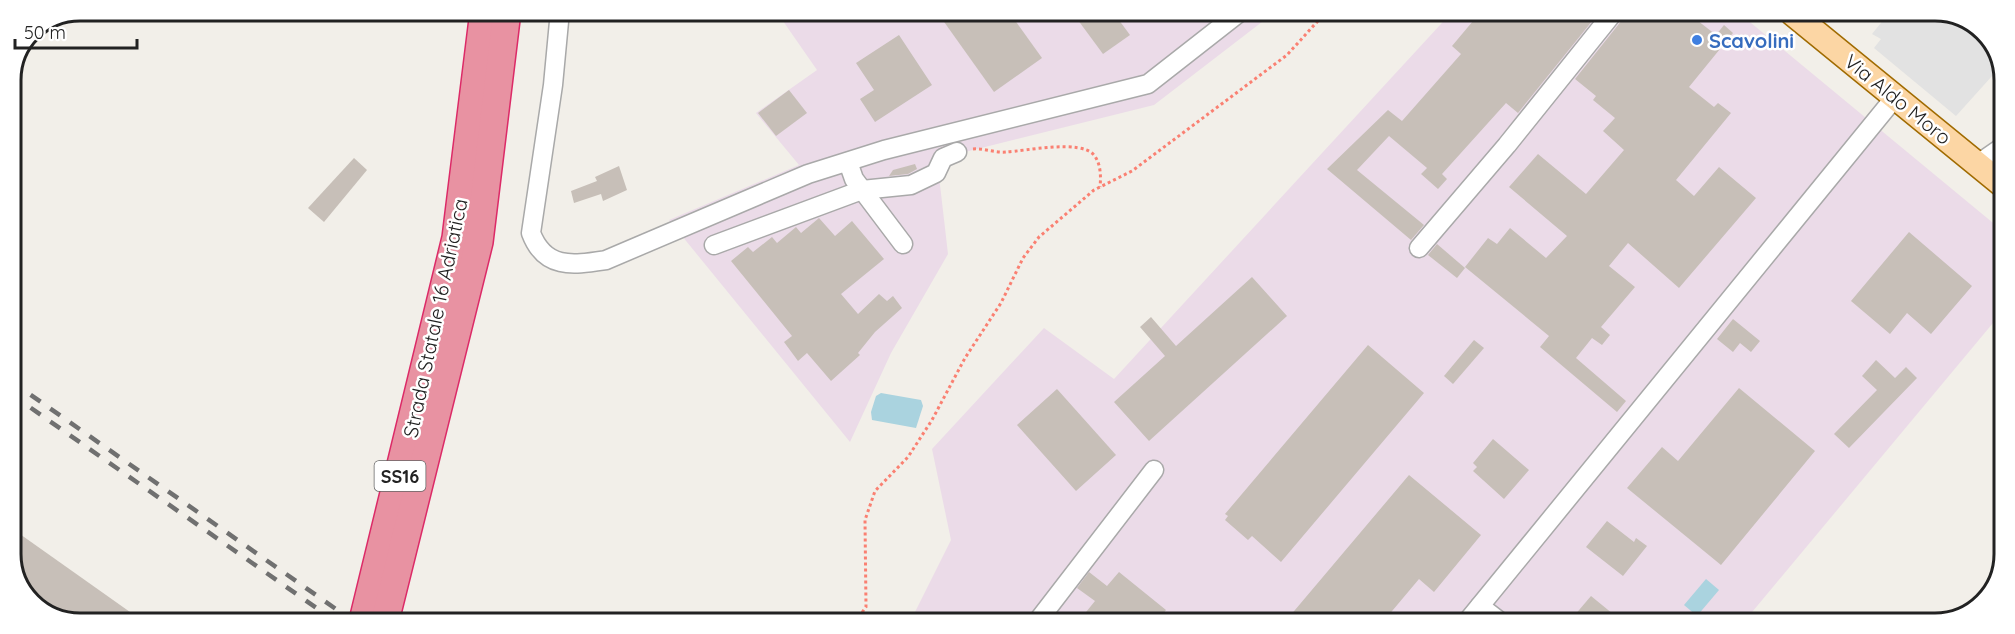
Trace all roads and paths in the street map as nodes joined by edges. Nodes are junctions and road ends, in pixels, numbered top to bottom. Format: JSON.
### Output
{"nodes":[{"id":1,"x":483,"y":21,"type":"edge"},
{"id":2,"x":505,"y":21,"type":"edge"},
{"id":3,"x":559,"y":21,"type":"edge"},
{"id":4,"x":1228,"y":21,"type":"edge"},
{"id":5,"x":1318,"y":21,"type":"edge"},
{"id":6,"x":1606,"y":21,"type":"edge"},
{"id":7,"x":1802,"y":21,"type":"edge"},
{"id":8,"x":1896,"y":96,"type":"junction"},
{"id":9,"x":957,"y":152,"type":"joint"},
{"id":10,"x":1994,"y":153,"type":"edge"},
{"id":11,"x":848,"y":162,"type":"junction"},
{"id":12,"x":1978,"y":164,"type":"junction"},
{"id":13,"x":1994,"y":178,"type":"edge"},
{"id":14,"x":1100,"y":187,"type":"junction"},
{"id":15,"x":862,"y":190,"type":"junction"},
{"id":16,"x":474,"y":199,"type":"junction"},
{"id":17,"x":903,"y":244,"type":"dead end"},
{"id":18,"x":714,"y":245,"type":"dead end"},
{"id":19,"x":1419,"y":248,"type":"dead end"},
{"id":20,"x":446,"y":331,"type":"junction"},
{"id":21,"x":1154,"y":470,"type":"dead end"},
{"id":22,"x":1480,"y":606,"type":"junction"},
{"id":23,"x":365,"y":613,"type":"edge"},
{"id":24,"x":387,"y":613,"type":"edge"},
{"id":25,"x":862,"y":613,"type":"edge"},
{"id":26,"x":1044,"y":613,"type":"edge"},
{"id":27,"x":1474,"y":613,"type":"edge"},
{"id":28,"x":1489,"y":613,"type":"edge"}],
"edges":[{"from":1,"to":16,"type":"highway","name":"Strada Statale 16 Adriatica","number":"SS16"},
{"from":2,"to":16,"type":"highway","name":"Strada Statale 16 Adriatica","number":"SS16"},
{"from":3,"to":11,"type":"street"},
{"from":4,"to":11,"type":"street"},
{"from":5,"to":14,"type":"path"},
{"from":6,"to":19,"type":"street"},
{"from":7,"to":8,"type":"main road","name":"Via Aldo Moro"},
{"from":8,"to":12,"type":"main road","name":"Via Aldo Moro"},
{"from":8,"to":22,"type":"street"},
{"from":9,"to":14,"type":"path"},
{"from":9,"to":15,"type":"street"},
{"from":10,"to":12,"type":"street"},
{"from":11,"to":15,"type":"street"},
{"from":12,"to":13,"type":"main road","name":"Via Aldo Moro"},
{"from":14,"to":25,"type":"path"},
{"from":15,"to":17,"type":"street"},
{"from":15,"to":18,"type":"street"},
{"from":16,"to":20,"type":"highway","name":"Strada Statale 16 Adriatica","number":"SS16"},
{"from":20,"to":23,"type":"highway","name":"Strada Statale 16 Adriatica","number":"SS16"},
{"from":20,"to":24,"type":"highway","name":"Strada Statale 16 Adriatica","number":"SS16"},
{"from":21,"to":26,"type":"street"},
{"from":22,"to":27,"type":"street"},
{"from":22,"to":28,"type":"street"}]}
